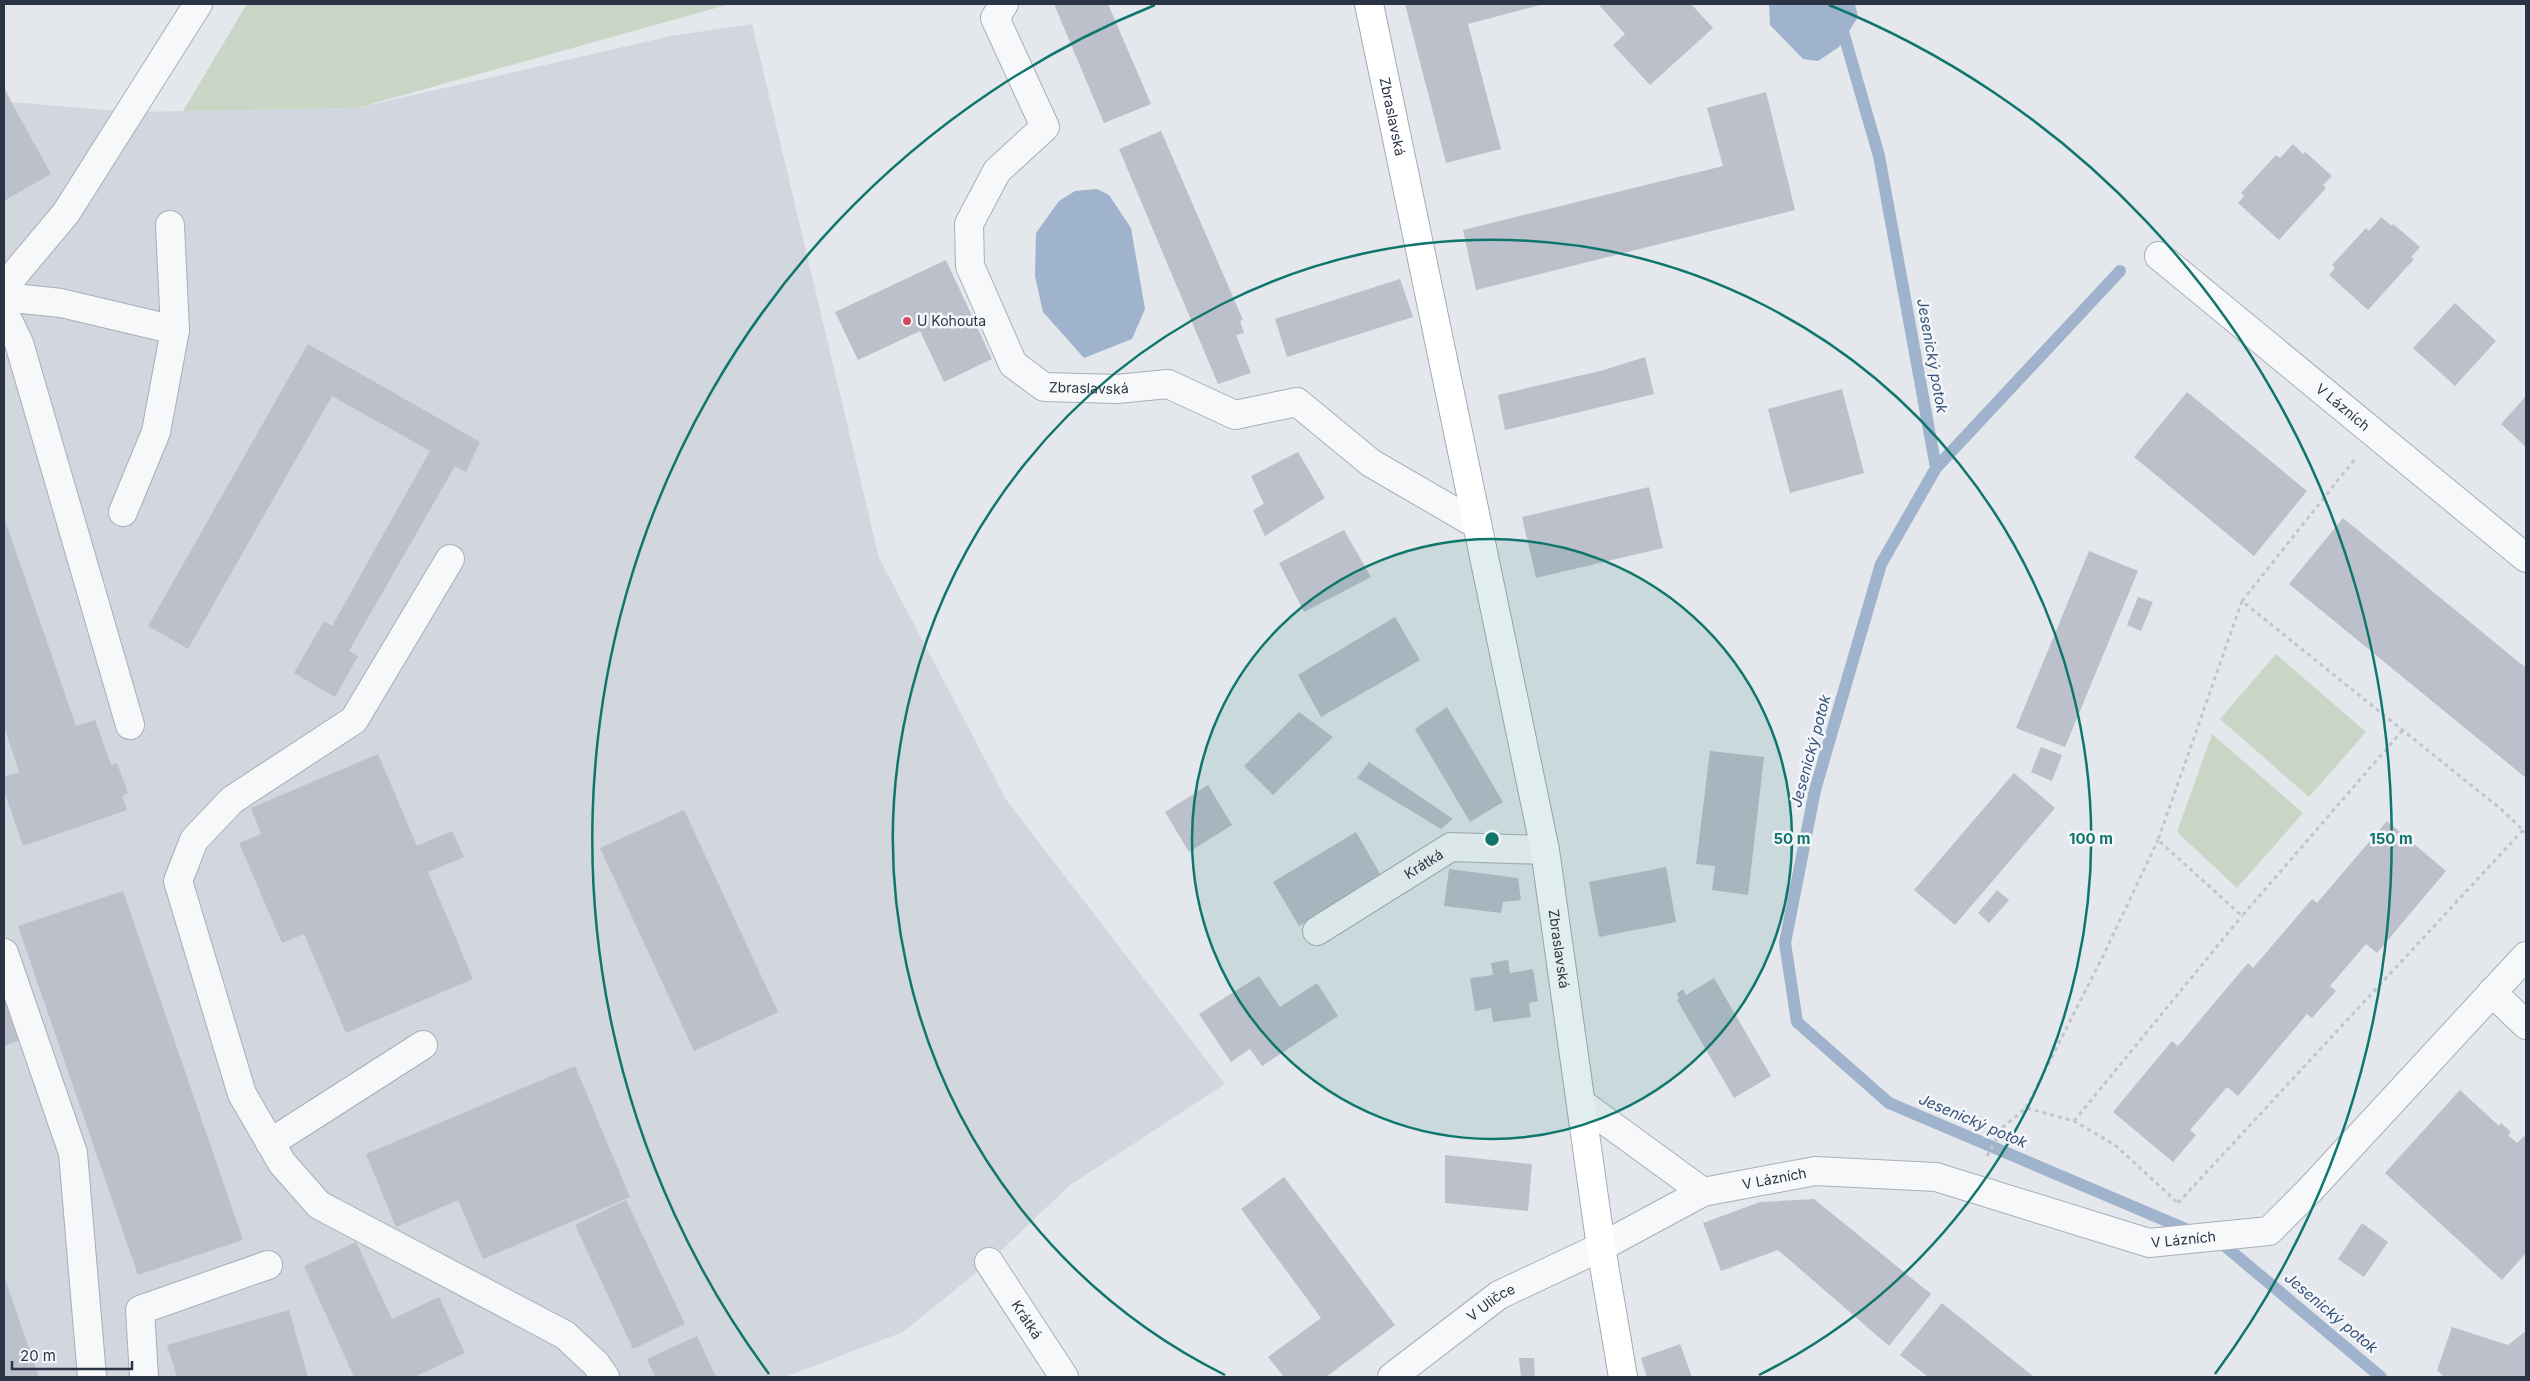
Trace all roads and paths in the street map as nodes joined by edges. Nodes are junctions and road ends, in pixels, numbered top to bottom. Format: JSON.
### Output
{"nodes":[{"id":1,"x":198,"y":4,"type":"edge"},
{"id":2,"x":1004,"y":4,"type":"edge"},
{"id":3,"x":1369,"y":4,"type":"edge"},
{"id":4,"x":170,"y":225,"type":"dead end"},
{"id":5,"x":2159,"y":256,"type":"dead end"},
{"id":6,"x":4,"y":287,"type":"edge"},
{"id":7,"x":4,"y":297,"type":"edge"},
{"id":8,"x":4,"y":312,"type":"edge"},
{"id":9,"x":174,"y":330,"type":"junction"},
{"id":10,"x":2375,"y":434,"type":"junction"},
{"id":11,"x":124,"y":512,"type":"dead end"},
{"id":12,"x":1476,"y":524,"type":"junction"},
{"id":13,"x":2526,"y":558,"type":"edge"},
{"id":14,"x":450,"y":559,"type":"dead end"},
{"id":15,"x":2242,"y":600,"type":"junction"},
{"id":16,"x":130,"y":725,"type":"dead end"},
{"id":17,"x":2402,"y":731,"type":"junction"},
{"id":18,"x":2525,"y":832,"type":"edge"},
{"id":19,"x":2158,"y":840,"type":"junction"},
{"id":20,"x":1545,"y":850,"type":"junction"},
{"id":21,"x":2242,"y":916,"type":"junction"},
{"id":22,"x":1317,"y":931,"type":"dead end"},
{"id":23,"x":4,"y":952,"type":"edge"},
{"id":24,"x":2526,"y":956,"type":"edge"},
{"id":25,"x":2492,"y":992,"type":"junction"},
{"id":26,"x":2526,"y":1025,"type":"edge"},
{"id":27,"x":423,"y":1044,"type":"dead end"},
{"id":28,"x":1581,"y":1103,"type":"junction"},
{"id":29,"x":2026,"y":1108,"type":"junction"},
{"id":30,"x":2074,"y":1121,"type":"junction"},
{"id":31,"x":270,"y":1144,"type":"junction"},
{"id":32,"x":1987,"y":1156,"type":"dead end"},
{"id":33,"x":1703,"y":1192,"type":"junction"},
{"id":34,"x":2178,"y":1203,"type":"junction"},
{"id":35,"x":2214,"y":1236,"type":"junction"},
{"id":36,"x":1601,"y":1246,"type":"junction"},
{"id":37,"x":988,"y":1262,"type":"dead end"},
{"id":38,"x":268,"y":1264,"type":"dead end"},
{"id":39,"x":92,"y":1377,"type":"edge"},
{"id":40,"x":144,"y":1377,"type":"edge"},
{"id":41,"x":605,"y":1377,"type":"edge"},
{"id":42,"x":1064,"y":1377,"type":"edge"},
{"id":43,"x":1392,"y":1377,"type":"edge"},
{"id":44,"x":1623,"y":1377,"type":"edge"}],
"edges":[{"from":1,"to":6,"type":"street"},
{"from":2,"to":12,"type":"street","name":"Zbraslavská"},
{"from":3,"to":12,"type":"main road","name":"Zbraslavská"},
{"from":4,"to":9,"type":"street"},
{"from":5,"to":10,"type":"street","name":"V Lázních"},
{"from":7,"to":9,"type":"street"},
{"from":8,"to":16,"type":"street"},
{"from":9,"to":11,"type":"street"},
{"from":10,"to":13,"type":"street","name":"V Lázních"},
{"from":10,"to":15,"type":"path"},
{"from":12,"to":20,"type":"main road","name":"Zbraslavská"},
{"from":14,"to":31,"type":"street"},
{"from":15,"to":17,"type":"path"},
{"from":15,"to":19,"type":"path"},
{"from":17,"to":18,"type":"path"},
{"from":17,"to":21,"type":"path"},
{"from":18,"to":34,"type":"path"},
{"from":19,"to":21,"type":"path"},
{"from":19,"to":29,"type":"path"},
{"from":20,"to":22,"type":"street","name":"Krátká"},
{"from":20,"to":28,"type":"main road","name":"Zbraslavská"},
{"from":21,"to":30,"type":"path"},
{"from":23,"to":39,"type":"street"},
{"from":24,"to":25,"type":"street","name":"V Lázních"},
{"from":25,"to":26,"type":"street"},
{"from":25,"to":35,"type":"street","name":"V Lázních"},
{"from":27,"to":31,"type":"street"},
{"from":28,"to":33,"type":"street"},
{"from":28,"to":36,"type":"main road","name":"Zbraslavská"},
{"from":29,"to":30,"type":"path"},
{"from":29,"to":32,"type":"path"},
{"from":30,"to":34,"type":"path"},
{"from":31,"to":41,"type":"street"},
{"from":33,"to":35,"type":"street","name":"V Lázních"},
{"from":33,"to":36,"type":"street","name":"V Lázních"},
{"from":34,"to":35,"type":"path"},
{"from":36,"to":43,"type":"street","name":"V Uličce"},
{"from":36,"to":44,"type":"main road","name":"Zbraslavská"},
{"from":37,"to":42,"type":"street","name":"Krátká"},
{"from":38,"to":40,"type":"street"}]}
